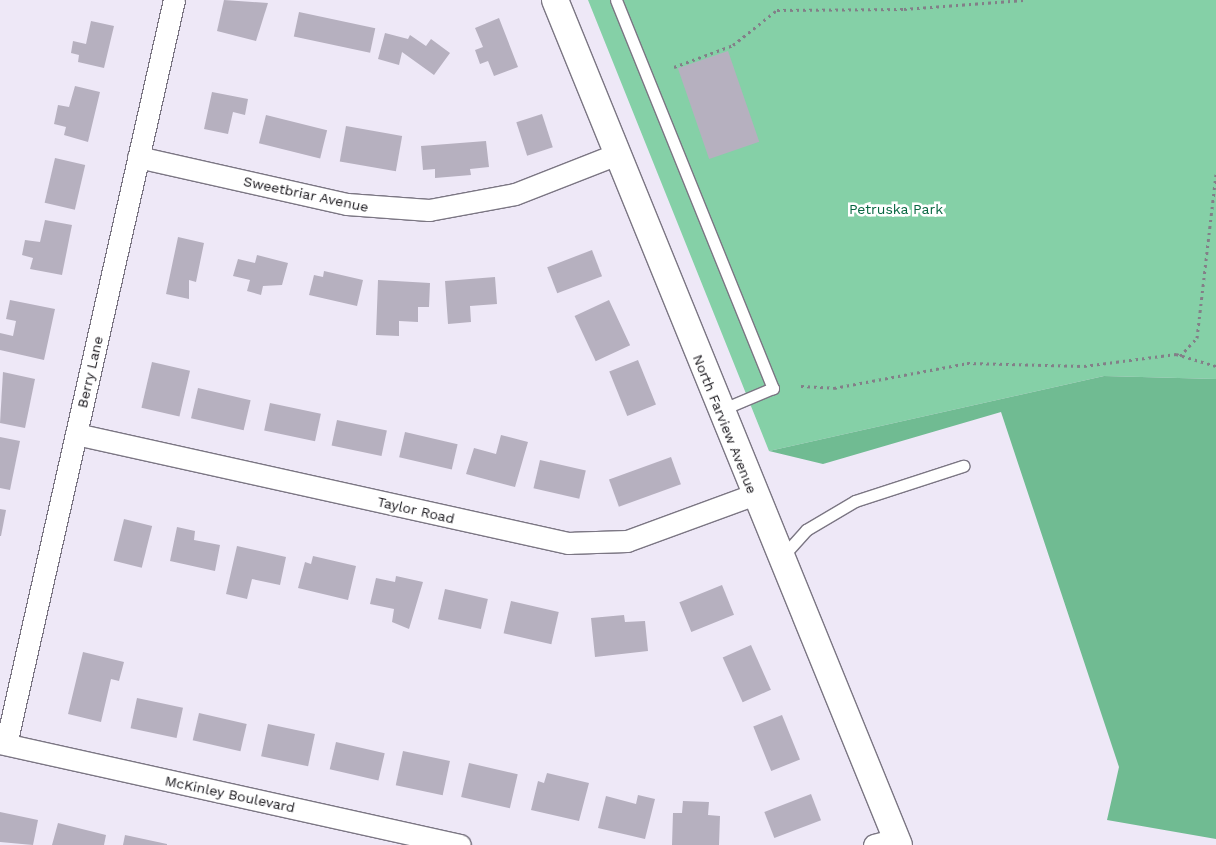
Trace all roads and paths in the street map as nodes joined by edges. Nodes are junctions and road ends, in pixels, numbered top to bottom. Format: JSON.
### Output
{"nodes":[{"id":1,"x":174,"y":0,"type":"edge"},
{"id":2,"x":555,"y":0,"type":"edge"},
{"id":3,"x":616,"y":0,"type":"edge"},
{"id":4,"x":1024,"y":0,"type":"edge"},
{"id":5,"x":674,"y":66,"type":"dead end"},
{"id":6,"x":617,"y":154,"type":"junction"},
{"id":7,"x":138,"y":157,"type":"junction"},
{"id":8,"x":1216,"y":174,"type":"edge"},
{"id":9,"x":1180,"y":356,"type":"junction"},
{"id":10,"x":1216,"y":366,"type":"edge"},
{"id":11,"x":801,"y":386,"type":"dead end"},
{"id":12,"x":720,"y":411,"type":"junction"},
{"id":13,"x":76,"y":434,"type":"junction"},
{"id":14,"x":963,"y":466,"type":"dead end"},
{"id":15,"x":753,"y":495,"type":"junction"},
{"id":16,"x":780,"y":559,"type":"junction"},
{"id":17,"x":3,"y":744,"type":"edge"},
{"id":18,"x":890,"y":843,"type":"edge"},
{"id":19,"x":460,"y":845,"type":"edge"}],
"edges":[{"from":1,"to":7,"type":"street","name":"Berry Lane"},
{"from":2,"to":6,"type":"street","name":"North Farview Avenue"},
{"from":3,"to":12,"type":"lane"},
{"from":4,"to":5,"type":"path"},
{"from":6,"to":7,"type":"street","name":"Sweetbriar Avenue"},
{"from":6,"to":12,"type":"street","name":"North Farview Avenue"},
{"from":7,"to":13,"type":"street","name":"Berry Lane"},
{"from":8,"to":9,"type":"path"},
{"from":9,"to":10,"type":"path"},
{"from":9,"to":11,"type":"path"},
{"from":12,"to":15,"type":"street","name":"North Farview Avenue"},
{"from":13,"to":15,"type":"street","name":"Taylor Road"},
{"from":13,"to":17,"type":"street","name":"Berry Lane"},
{"from":14,"to":16,"type":"lane"},
{"from":15,"to":16,"type":"street","name":"North Farview Avenue"},
{"from":16,"to":18,"type":"street","name":"North Farview Avenue"},
{"from":17,"to":19,"type":"street","name":"McKinley Boulevard"}]}
